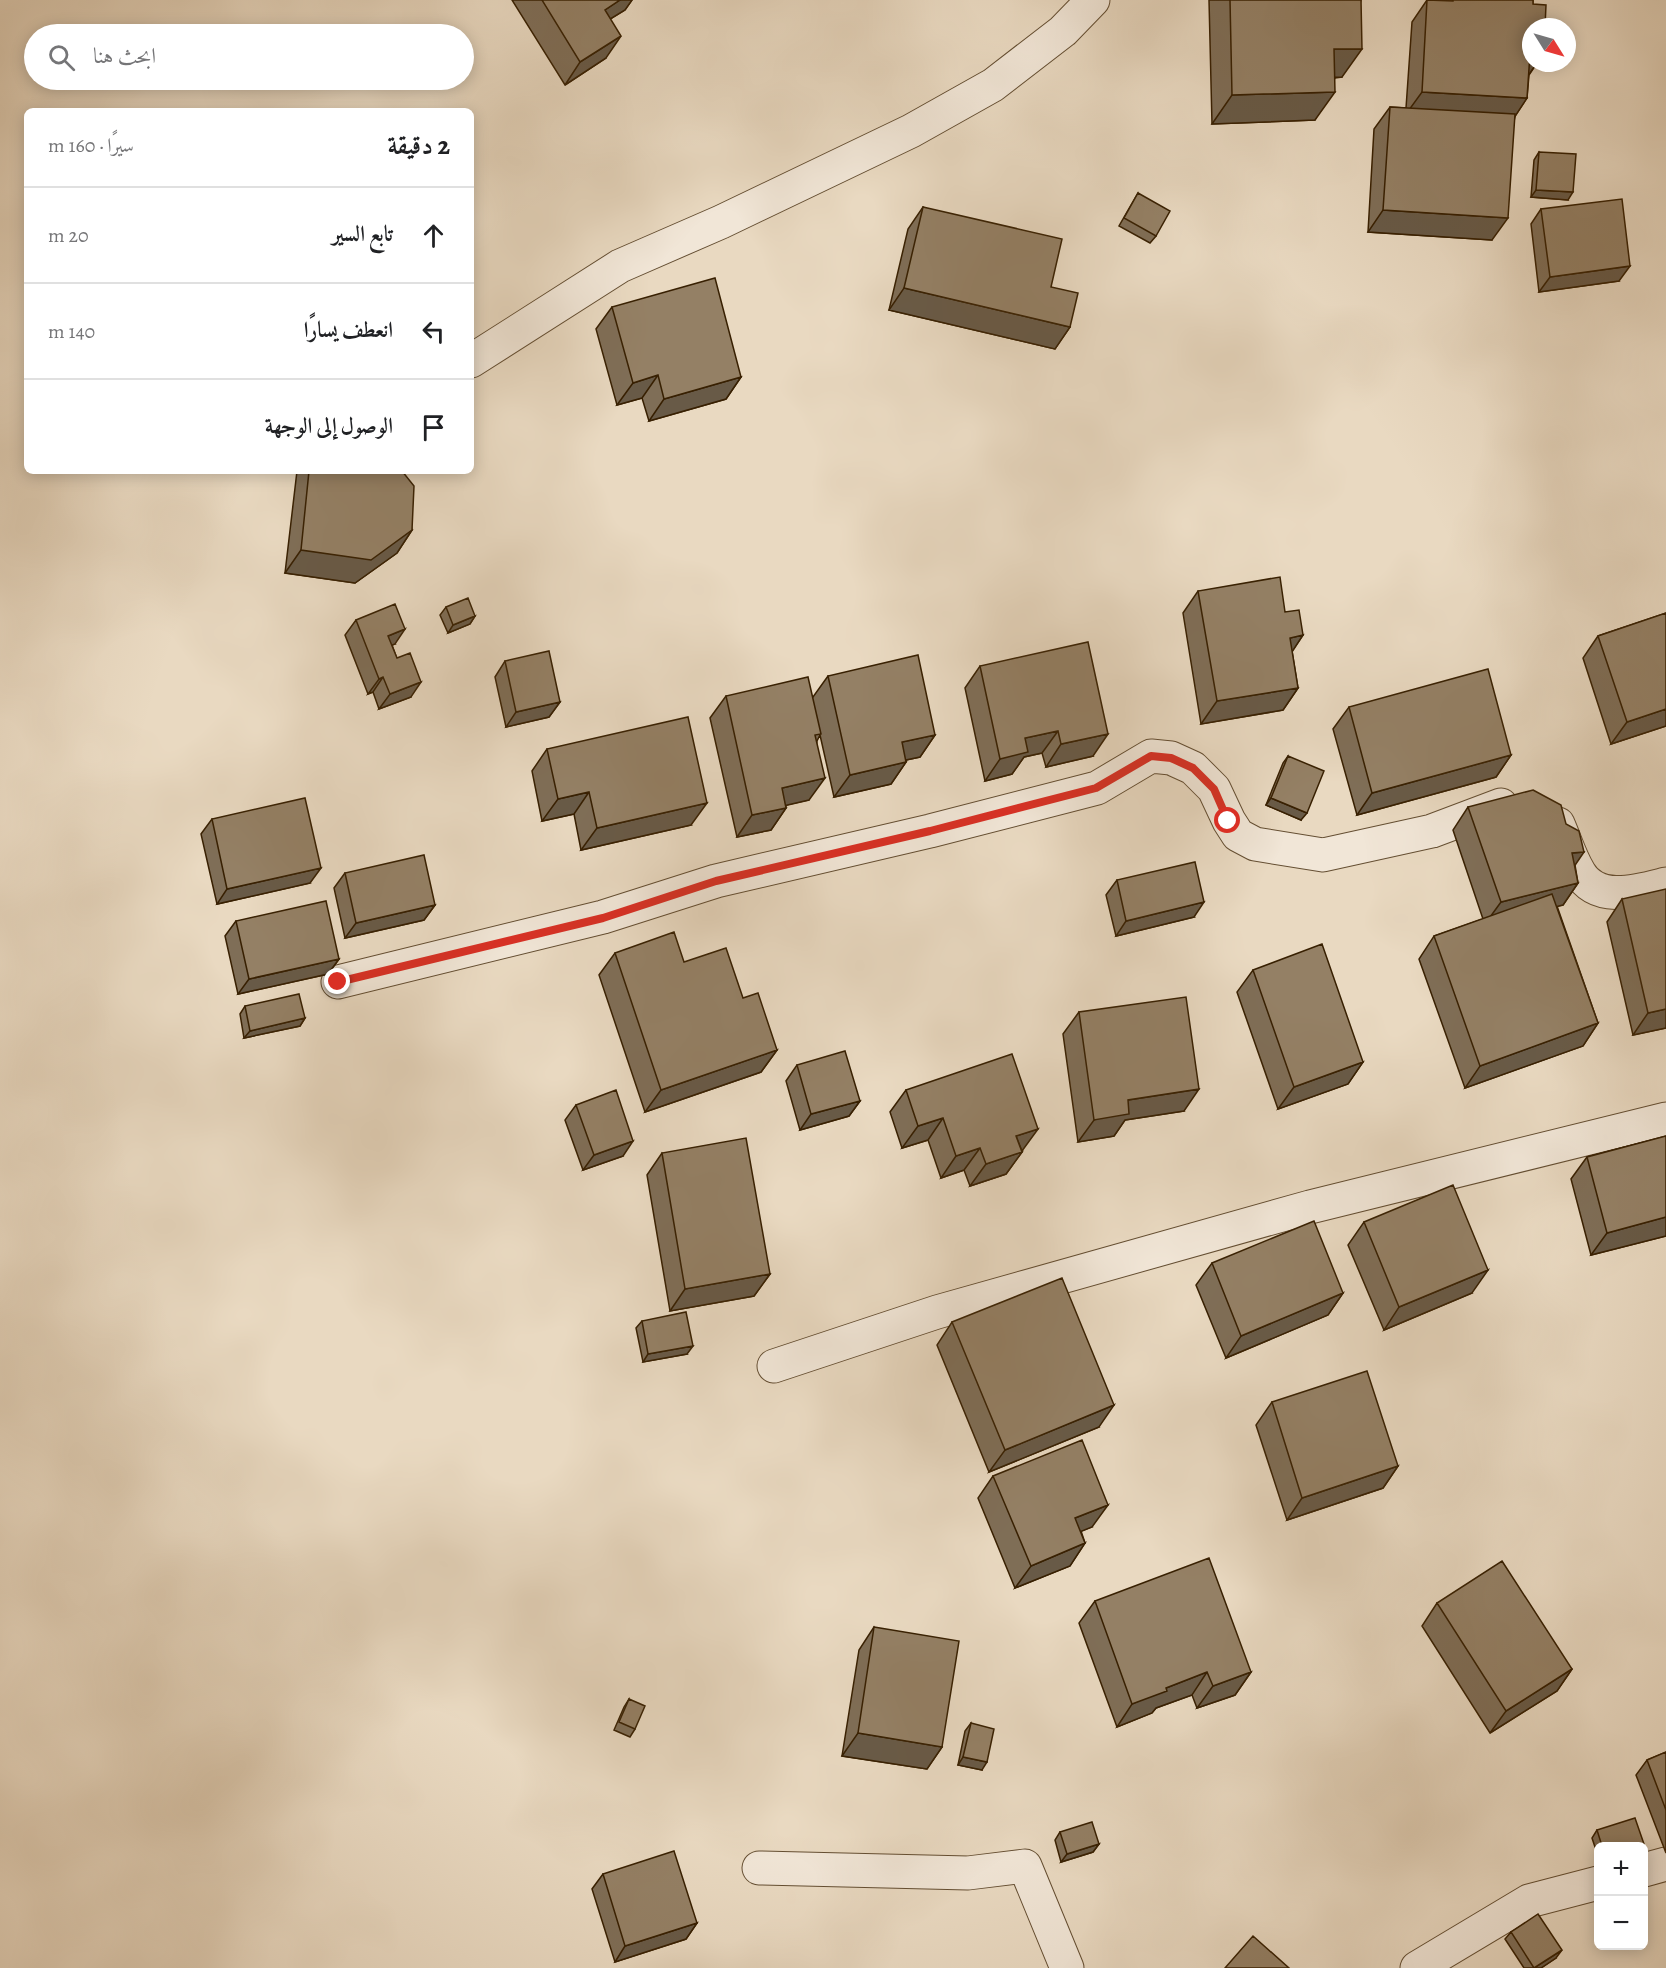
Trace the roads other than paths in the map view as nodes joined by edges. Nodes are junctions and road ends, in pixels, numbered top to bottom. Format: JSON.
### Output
{"nodes":[{"id":1,"x":1093,"y":0,"type":"edge"},
{"id":2,"x":474,"y":359,"type":"edge"},
{"id":3,"x":1666,"y":884,"type":"edge"},
{"id":4,"x":338,"y":982,"type":"dead end"},
{"id":5,"x":1666,"y":1119,"type":"edge"},
{"id":6,"x":774,"y":1366,"type":"dead end"},
{"id":7,"x":1666,"y":1864,"type":"edge"},
{"id":8,"x":759,"y":1868,"type":"dead end"},
{"id":9,"x":1648,"y":1869,"type":"edge"},
{"id":10,"x":1594,"y":1883,"type":"edge"},
{"id":11,"x":1067,"y":1968,"type":"edge"},
{"id":12,"x":1417,"y":1968,"type":"edge"}],
"edges":[{"from":1,"to":2,"type":"street"},
{"from":3,"to":4,"type":"street"},
{"from":5,"to":6,"type":"street"},
{"from":7,"to":9,"type":"street"},
{"from":8,"to":11,"type":"street"},
{"from":10,"to":12,"type":"street"}]}
